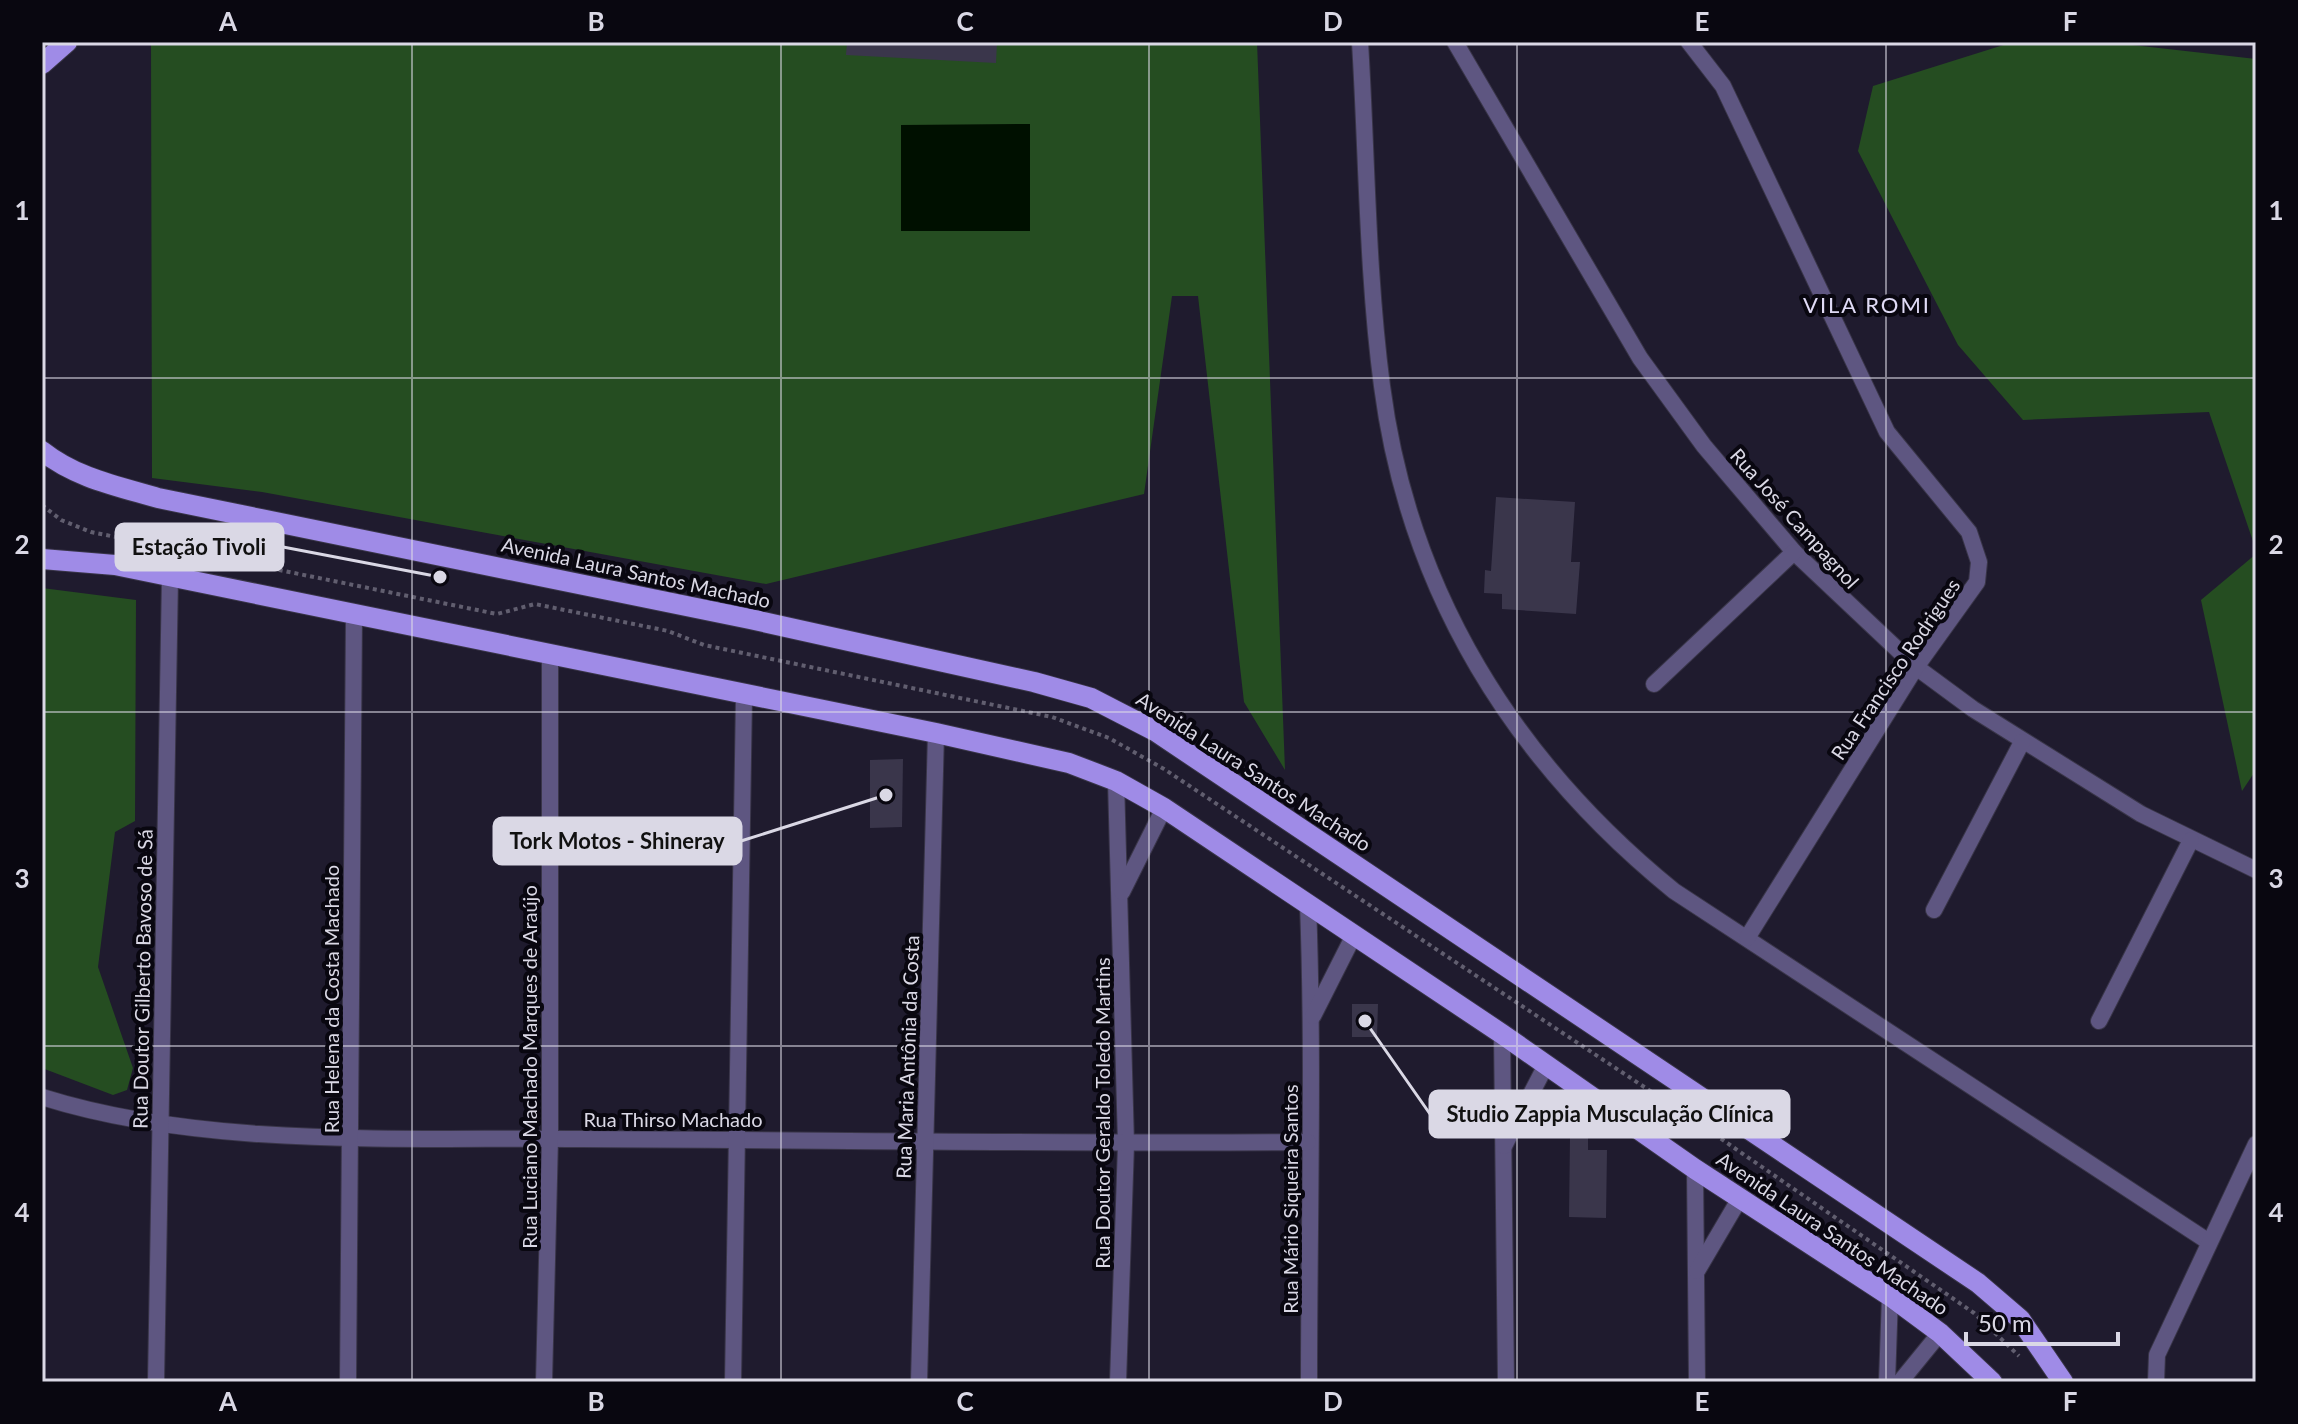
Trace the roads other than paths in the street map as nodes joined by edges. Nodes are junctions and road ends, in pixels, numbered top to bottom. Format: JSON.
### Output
{"nodes":[{"id":1,"x":67,"y":42,"type":"edge"},
{"id":2,"x":1360,"y":42,"type":"edge"},
{"id":3,"x":1455,"y":42,"type":"edge"},
{"id":4,"x":1689,"y":42,"type":"edge"},
{"id":5,"x":42,"y":64,"type":"edge"},
{"id":6,"x":42,"y":451,"type":"edge"},
{"id":7,"x":1794,"y":552,"type":"junction"},
{"id":8,"x":42,"y":559,"type":"edge"},
{"id":9,"x":170,"y":577,"type":"junction"},
{"id":10,"x":354,"y":615,"type":"junction"},
{"id":11,"x":550,"y":657,"type":"junction"},
{"id":12,"x":1916,"y":667,"type":"junction"},
{"id":13,"x":1654,"y":684,"type":"dead end"},
{"id":14,"x":744,"y":696,"type":"junction"},
{"id":15,"x":936,"y":733,"type":"junction"},
{"id":16,"x":2022,"y":742,"type":"junction"},
{"id":17,"x":1116,"y":781,"type":"junction"},
{"id":18,"x":1164,"y":808,"type":"junction"},
{"id":19,"x":2191,"y":840,"type":"junction"},
{"id":20,"x":2256,"y":870,"type":"edge"},
{"id":21,"x":1121,"y":893,"type":"junction"},
{"id":22,"x":1308,"y":904,"type":"junction"},
{"id":23,"x":1934,"y":910,"type":"dead end"},
{"id":24,"x":1354,"y":935,"type":"junction"},
{"id":25,"x":1747,"y":938,"type":"junction"},
{"id":26,"x":1313,"y":1017,"type":"junction"},
{"id":27,"x":2099,"y":1021,"type":"dead end"},
{"id":28,"x":1502,"y":1034,"type":"junction"},
{"id":29,"x":1546,"y":1065,"type":"junction"},
{"id":30,"x":42,"y":1097,"type":"edge"},
{"id":31,"x":159,"y":1126,"type":"junction"},
{"id":32,"x":350,"y":1136,"type":"junction"},
{"id":33,"x":550,"y":1138,"type":"junction"},
{"id":34,"x":737,"y":1140,"type":"junction"},
{"id":35,"x":925,"y":1142,"type":"junction"},
{"id":36,"x":1308,"y":1142,"type":"junction"},
{"id":37,"x":1126,"y":1144,"type":"junction"},
{"id":38,"x":2256,"y":1144,"type":"edge"},
{"id":39,"x":1503,"y":1147,"type":"junction"},
{"id":40,"x":1695,"y":1169,"type":"junction"},
{"id":41,"x":1740,"y":1198,"type":"junction"},
{"id":42,"x":2209,"y":1242,"type":"junction"},
{"id":43,"x":1696,"y":1272,"type":"junction"},
{"id":44,"x":1890,"y":1296,"type":"junction"},
{"id":45,"x":1940,"y":1333,"type":"junction"},
{"id":46,"x":2156,"y":1378,"type":"edge"},
{"id":47,"x":156,"y":1382,"type":"edge"},
{"id":48,"x":348,"y":1382,"type":"edge"},
{"id":49,"x":544,"y":1382,"type":"edge"},
{"id":50,"x":733,"y":1382,"type":"edge"},
{"id":51,"x":919,"y":1382,"type":"edge"},
{"id":52,"x":1118,"y":1382,"type":"edge"},
{"id":53,"x":1309,"y":1382,"type":"edge"},
{"id":54,"x":1506,"y":1382,"type":"edge"},
{"id":55,"x":1697,"y":1382,"type":"edge"},
{"id":56,"x":1887,"y":1382,"type":"edge"},
{"id":57,"x":1900,"y":1382,"type":"edge"},
{"id":58,"x":1992,"y":1382,"type":"edge"},
{"id":59,"x":2063,"y":1382,"type":"edge"}],
"edges":[{"from":1,"to":5,"type":"main road"},
{"from":2,"to":25,"type":"street"},
{"from":3,"to":7,"type":"street","name":"Rua José Campagnol"},
{"from":4,"to":12,"type":"street","name":"Rua Francisco Rodrigues"},
{"from":6,"to":59,"type":"main road","name":"Avenida Laura Santos Machado"},
{"from":7,"to":12,"type":"street","name":"Rua José Campagnol"},
{"from":7,"to":13,"type":"street"},
{"from":8,"to":9,"type":"main road","name":"Avenida Laura Santos Machado"},
{"from":9,"to":10,"type":"main road","name":"Avenida Laura Santos Machado"},
{"from":9,"to":31,"type":"street","name":"Rua Doutor Gilberto Bavoso de Sá"},
{"from":10,"to":11,"type":"main road","name":"Avenida Laura Santos Machado"},
{"from":10,"to":32,"type":"street","name":"Rua Helena da Costa Machado"},
{"from":11,"to":14,"type":"main road","name":"Avenida Laura Santos Machado"},
{"from":11,"to":33,"type":"street","name":"Rua Luciano Machado Marques de Araújo"},
{"from":12,"to":16,"type":"street","name":"Rua José Campagnol"},
{"from":12,"to":25,"type":"street","name":"Rua Francisco Rodrigues"},
{"from":14,"to":15,"type":"main road","name":"Avenida Laura Santos Machado"},
{"from":14,"to":34,"type":"street"},
{"from":15,"to":17,"type":"main road","name":"Avenida Laura Santos Machado"},
{"from":15,"to":35,"type":"street","name":"Rua Maria Antônia da Costa"},
{"from":16,"to":19,"type":"street","name":"Rua José Campagnol"},
{"from":16,"to":23,"type":"street"},
{"from":17,"to":18,"type":"main road","name":"Avenida Laura Santos Machado"},
{"from":17,"to":21,"type":"street","name":"Rua Doutor Geraldo Toledo Martins"},
{"from":18,"to":21,"type":"street","name":"Rua Doutor Geraldo Toledo Martins"},
{"from":18,"to":22,"type":"main road","name":"Avenida Laura Santos Machado"},
{"from":19,"to":20,"type":"street","name":"Rua José Campagnol"},
{"from":19,"to":27,"type":"street"},
{"from":21,"to":37,"type":"street","name":"Rua Doutor Geraldo Toledo Martins"},
{"from":22,"to":24,"type":"main road","name":"Avenida Laura Santos Machado"},
{"from":22,"to":26,"type":"street","name":"Rua Mário Siqueira Santos"},
{"from":24,"to":26,"type":"street","name":"Rua Mário Siqueira Santos"},
{"from":24,"to":28,"type":"main road","name":"Avenida Laura Santos Machado"},
{"from":25,"to":42,"type":"street"},
{"from":26,"to":36,"type":"street","name":"Rua Mário Siqueira Santos"},
{"from":28,"to":29,"type":"main road","name":"Avenida Laura Santos Machado"},
{"from":28,"to":39,"type":"street"},
{"from":29,"to":39,"type":"street"},
{"from":29,"to":40,"type":"main road","name":"Avenida Laura Santos Machado"},
{"from":30,"to":31,"type":"street","name":"Rua Thirso Machado"},
{"from":31,"to":32,"type":"street","name":"Rua Thirso Machado"},
{"from":31,"to":47,"type":"street","name":"Rua Doutor Gilberto Bavoso de Sá"},
{"from":32,"to":33,"type":"street","name":"Rua Thirso Machado"},
{"from":32,"to":48,"type":"street","name":"Rua Helena da Costa Machado"},
{"from":33,"to":34,"type":"street","name":"Rua Thirso Machado"},
{"from":33,"to":49,"type":"street","name":"Rua Luciano Machado Marques de Araújo"},
{"from":34,"to":35,"type":"street","name":"Rua Thirso Machado"},
{"from":34,"to":50,"type":"street"},
{"from":35,"to":37,"type":"street","name":"Rua Thirso Machado"},
{"from":35,"to":51,"type":"street","name":"Rua Maria Antônia da Costa"},
{"from":36,"to":37,"type":"street","name":"Rua Thirso Machado"},
{"from":36,"to":53,"type":"street","name":"Rua Mário Siqueira Santos"},
{"from":37,"to":52,"type":"street","name":"Rua Doutor Geraldo Toledo Martins"},
{"from":38,"to":42,"type":"street"},
{"from":39,"to":54,"type":"street"},
{"from":40,"to":41,"type":"main road","name":"Avenida Laura Santos Machado"},
{"from":40,"to":43,"type":"street"},
{"from":41,"to":43,"type":"street"},
{"from":41,"to":44,"type":"main road","name":"Avenida Laura Santos Machado"},
{"from":42,"to":46,"type":"street"},
{"from":43,"to":55,"type":"street"},
{"from":44,"to":45,"type":"main road","name":"Avenida Laura Santos Machado"},
{"from":44,"to":56,"type":"street"},
{"from":45,"to":57,"type":"street"},
{"from":45,"to":58,"type":"main road","name":"Avenida Laura Santos Machado"}]}
